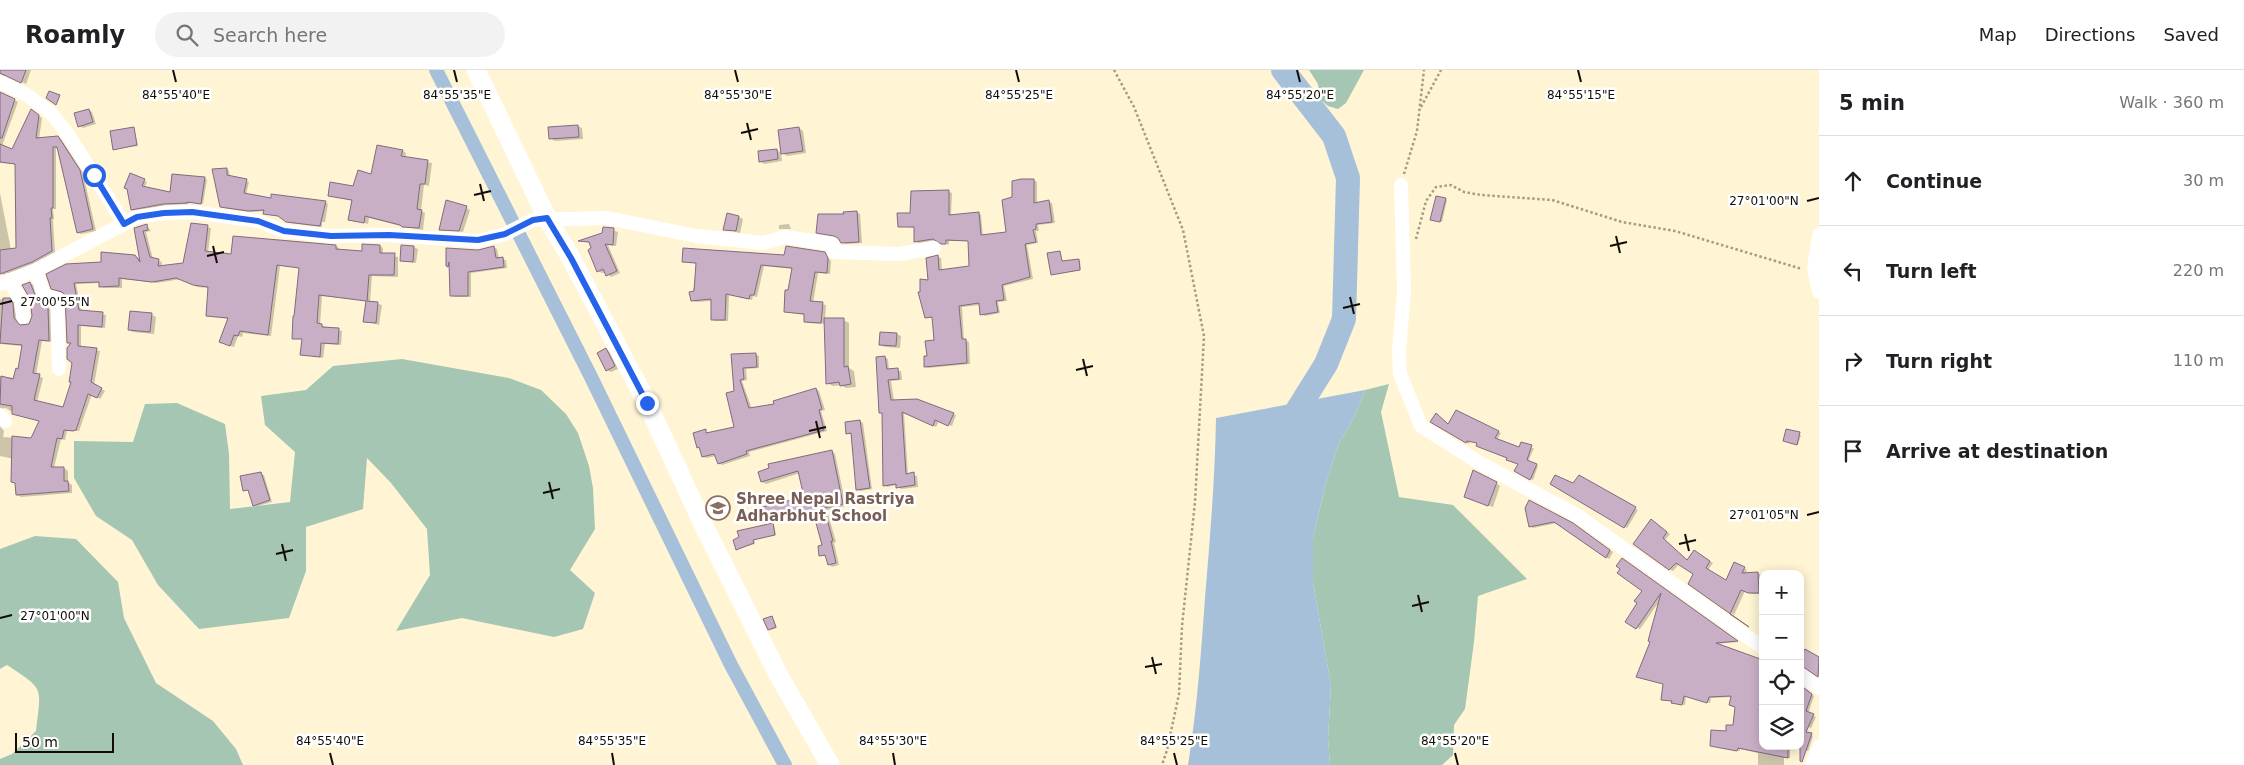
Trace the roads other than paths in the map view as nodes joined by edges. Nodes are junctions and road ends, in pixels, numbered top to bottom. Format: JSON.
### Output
{"nodes":[{"id":1,"x":476,"y":70,"type":"edge"},
{"id":2,"x":0,"y":82,"type":"edge"},
{"id":3,"x":1401,"y":185,"type":"road end"},
{"id":4,"x":540,"y":219,"type":"junction"},
{"id":5,"x":124,"y":224,"type":"junction"},
{"id":6,"x":1819,"y":235,"type":"edge"},
{"id":7,"x":934,"y":248,"type":"dead end"},
{"id":8,"x":1816,"y":268,"type":"edge"},
{"id":9,"x":36,"y":270,"type":"junction"},
{"id":10,"x":5,"y":282,"type":"edge"},
{"id":11,"x":1819,"y":292,"type":"edge"},
{"id":12,"x":23,"y":317,"type":"dead end"},
{"id":13,"x":59,"y":369,"type":"dead end"},
{"id":14,"x":1759,"y":645,"type":"edge"},
{"id":15,"x":1804,"y":677,"type":"edge"},
{"id":16,"x":1819,"y":688,"type":"edge"},
{"id":17,"x":1819,"y":747,"type":"edge"},
{"id":18,"x":830,"y":765,"type":"edge"},
{"id":19,"x":1812,"y":765,"type":"edge"}],
"edges":[{"from":1,"to":4,"type":"main road"},
{"from":2,"to":5,"type":"street"},
{"from":3,"to":14,"type":"street"},
{"from":4,"to":5,"type":"street"},
{"from":4,"to":7,"type":"street"},
{"from":4,"to":18,"type":"main road"},
{"from":5,"to":9,"type":"street"},
{"from":6,"to":8,"type":"street"},
{"from":8,"to":11,"type":"street"},
{"from":9,"to":10,"type":"street"},
{"from":9,"to":13,"type":"street"},
{"from":10,"to":12,"type":"street"},
{"from":15,"to":16,"type":"street"},
{"from":17,"to":19,"type":"street"}]}
